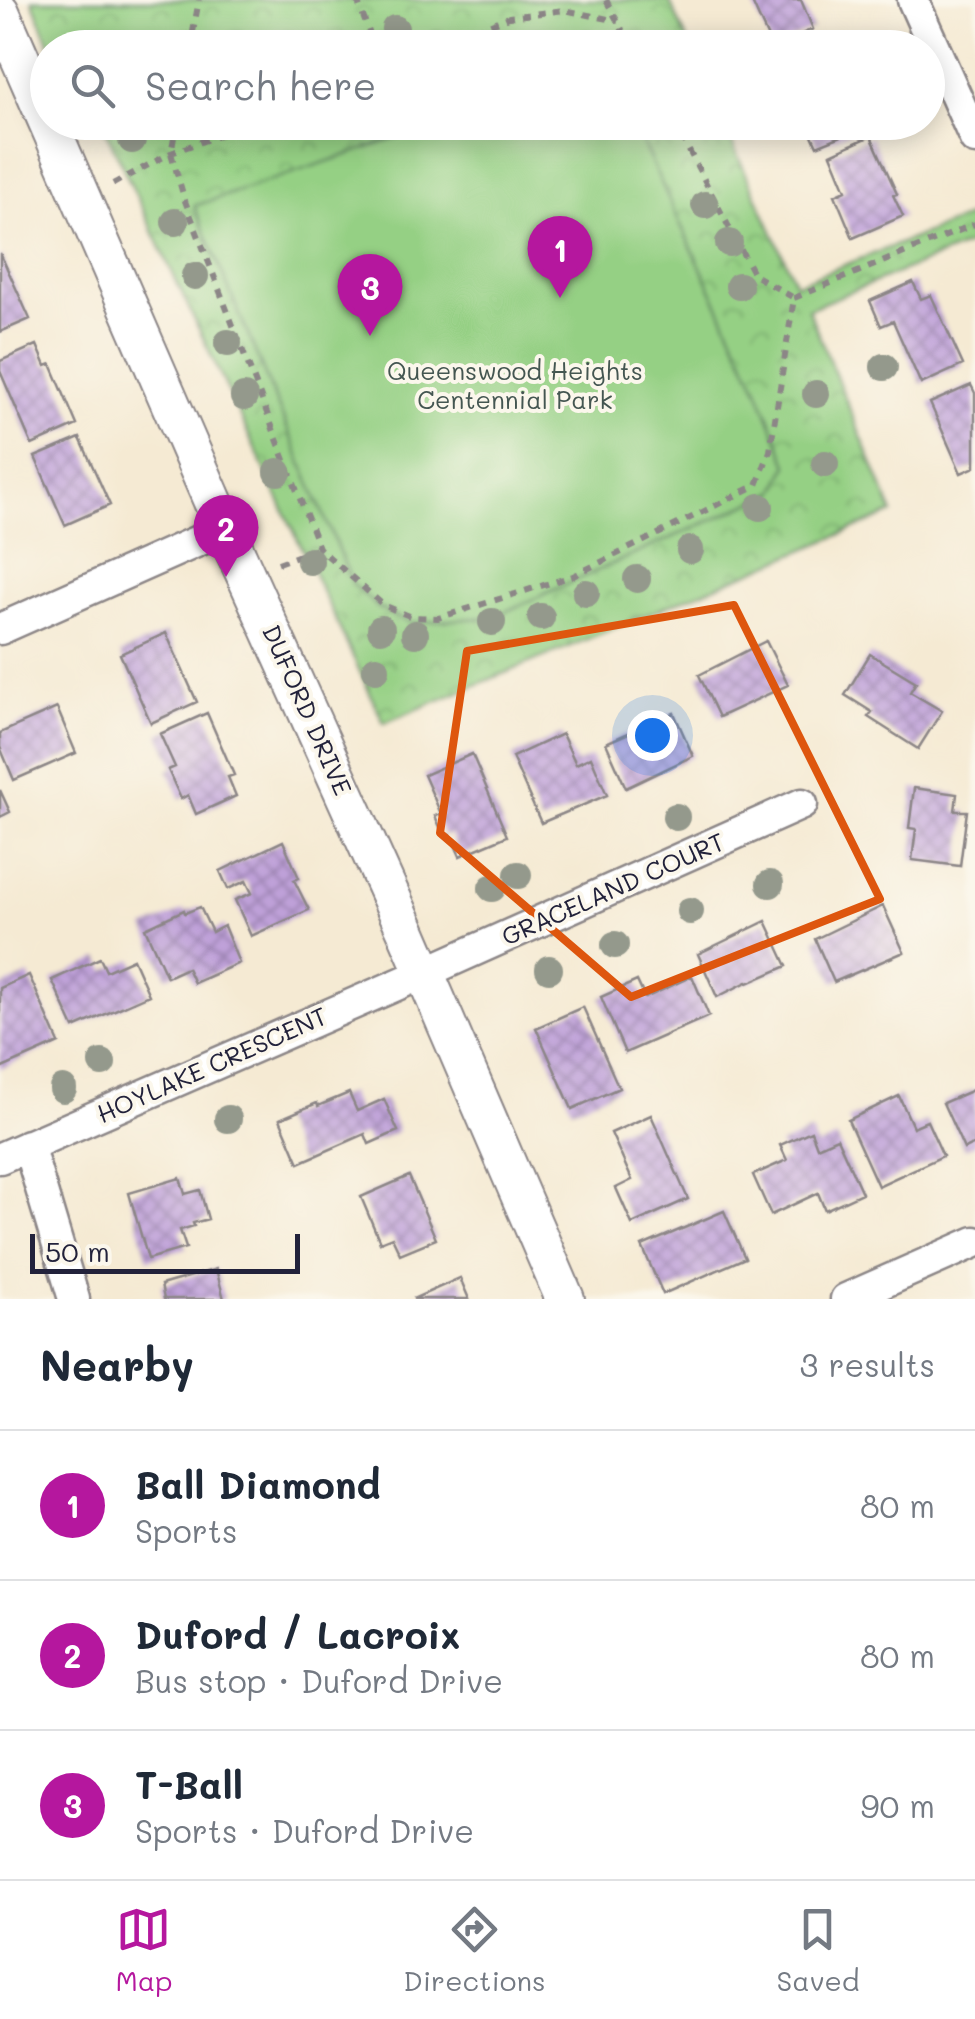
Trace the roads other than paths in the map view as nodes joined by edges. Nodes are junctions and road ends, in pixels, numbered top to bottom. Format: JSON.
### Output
{"nodes":[{"id":1,"x":913,"y":0,"type":"edge"},
{"id":2,"x":0,"y":12,"type":"edge"},
{"id":3,"x":926,"y":30,"type":"edge"},
{"id":4,"x":945,"y":72,"type":"edge"},
{"id":5,"x":30,"y":81,"type":"edge"},
{"id":6,"x":975,"y":139,"type":"edge"},
{"id":7,"x":56,"y":140,"type":"edge"},
{"id":8,"x":224,"y":529,"type":"junction"},
{"id":9,"x":0,"y":629,"type":"edge"},
{"id":10,"x":802,"y":804,"type":"dead end"},
{"id":11,"x":424,"y":973,"type":"junction"},
{"id":12,"x":28,"y":1146,"type":"junction"},
{"id":13,"x":0,"y":1158,"type":"edge"},
{"id":14,"x":975,"y":1242,"type":"edge"},
{"id":15,"x":74,"y":1299,"type":"edge"},
{"id":16,"x":566,"y":1299,"type":"edge"},
{"id":17,"x":846,"y":1299,"type":"edge"}],
"edges":[{"from":1,"to":3,"type":"street"},
{"from":2,"to":5,"type":"street","name":"DUFORD DRIVE"},
{"from":4,"to":6,"type":"street"},
{"from":7,"to":8,"type":"street","name":"DUFORD DRIVE"},
{"from":8,"to":9,"type":"street"},
{"from":8,"to":11,"type":"street","name":"DUFORD DRIVE"},
{"from":10,"to":11,"type":"street","name":"GRACELAND COURT"},
{"from":11,"to":12,"type":"street","name":"HOYLAKE CRESCENT"},
{"from":11,"to":16,"type":"street","name":"DUFORD DRIVE"},
{"from":12,"to":13,"type":"street","name":"HOYLAKE CRESCENT"},
{"from":12,"to":15,"type":"street"},
{"from":14,"to":17,"type":"street"}]}
